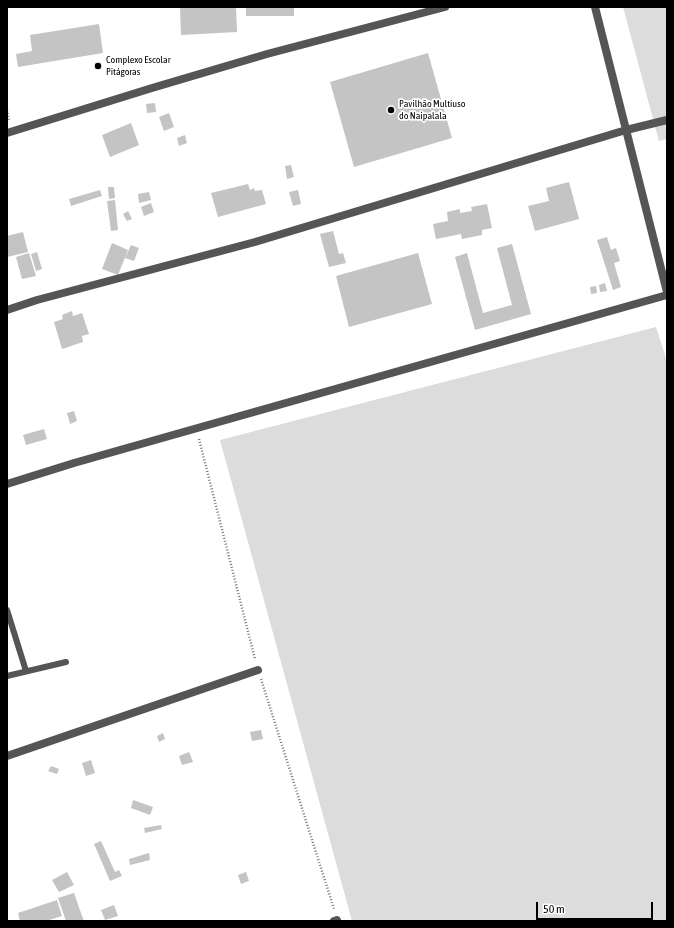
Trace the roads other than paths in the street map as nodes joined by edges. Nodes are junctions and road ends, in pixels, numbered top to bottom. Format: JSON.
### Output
{"nodes":[{"id":1,"x":445,"y":7,"type":"edge"},
{"id":2,"x":596,"y":7,"type":"edge"},
{"id":3,"x":667,"y":120,"type":"edge"},
{"id":4,"x":626,"y":130,"type":"junction"},
{"id":5,"x":7,"y":133,"type":"edge"},
{"id":6,"x":667,"y":292,"type":"edge"},
{"id":7,"x":667,"y":296,"type":"edge"},
{"id":8,"x":7,"y":310,"type":"edge"},
{"id":9,"x":7,"y":484,"type":"edge"},
{"id":10,"x":7,"y":610,"type":"edge"},
{"id":11,"x":66,"y":662,"type":"dead end"},
{"id":12,"x":258,"y":670,"type":"dead end"},
{"id":13,"x":26,"y":671,"type":"junction"},
{"id":14,"x":7,"y":676,"type":"edge"},
{"id":15,"x":7,"y":756,"type":"edge"}],
"edges":[{"from":1,"to":5,"type":"street"},
{"from":2,"to":4,"type":"street"},
{"from":3,"to":4,"type":"street"},
{"from":4,"to":6,"type":"street"},
{"from":4,"to":8,"type":"street"},
{"from":7,"to":9,"type":"street"},
{"from":10,"to":13,"type":"lane"},
{"from":11,"to":13,"type":"lane"},
{"from":12,"to":15,"type":"street"},
{"from":13,"to":14,"type":"lane"}]}
